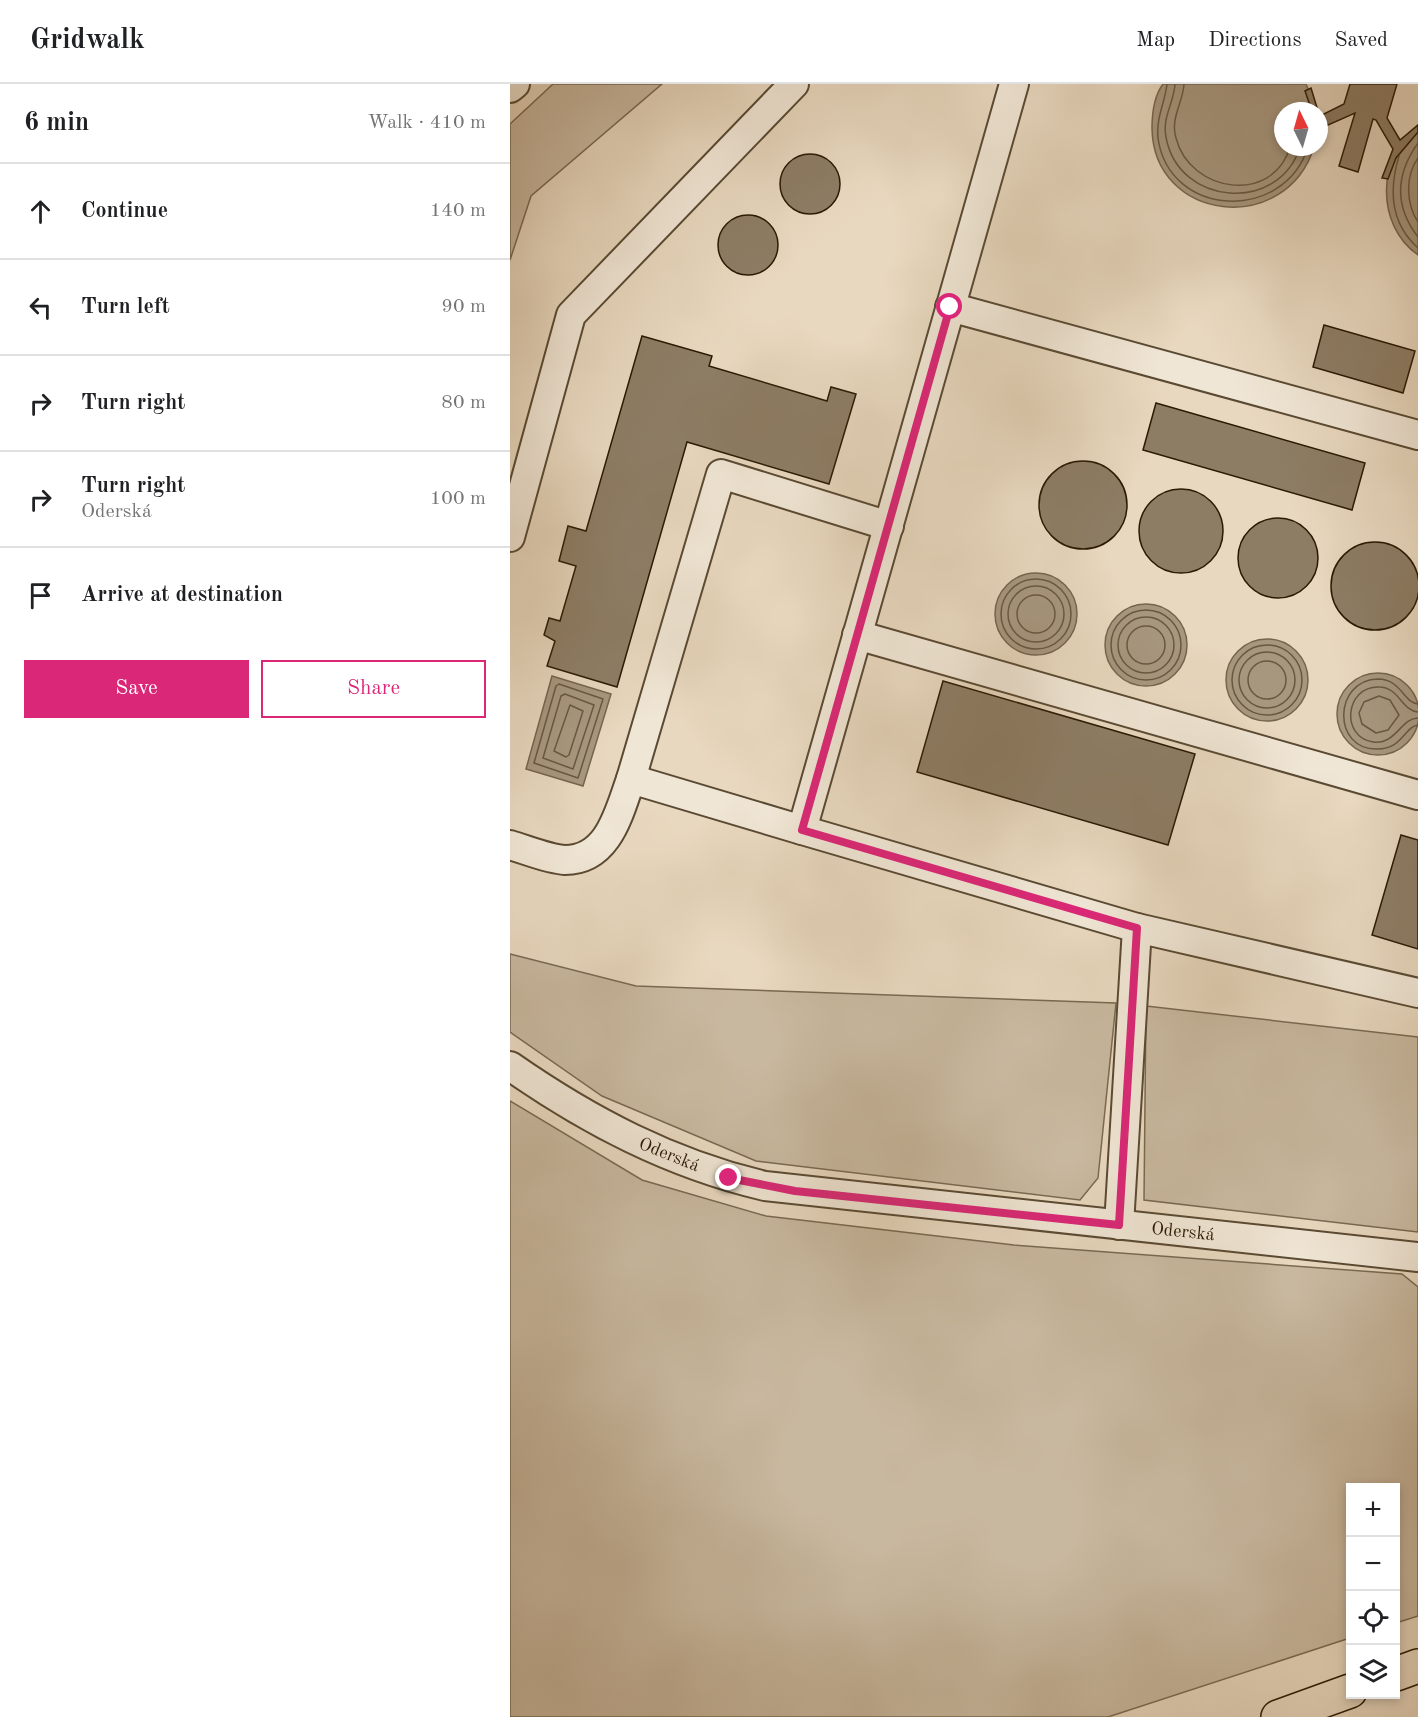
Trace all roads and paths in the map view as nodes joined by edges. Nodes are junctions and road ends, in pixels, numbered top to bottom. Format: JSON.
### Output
{"nodes":[{"id":1,"x":515,"y":84,"type":"edge"},
{"id":2,"x":794,"y":84,"type":"edge"},
{"id":3,"x":1014,"y":84,"type":"edge"},
{"id":4,"x":510,"y":88,"type":"edge"},
{"id":5,"x":950,"y":307,"type":"junction"},
{"id":6,"x":1418,"y":435,"type":"edge"},
{"id":7,"x":889,"y":526,"type":"junction"},
{"id":8,"x":510,"y":537,"type":"edge"},
{"id":9,"x":857,"y":635,"type":"junction"},
{"id":10,"x":631,"y":779,"type":"junction"},
{"id":11,"x":1418,"y":795,"type":"edge"},
{"id":12,"x":802,"y":830,"type":"junction"},
{"id":13,"x":510,"y":845,"type":"edge"},
{"id":14,"x":1137,"y":928,"type":"junction"},
{"id":15,"x":1418,"y":993,"type":"edge"},
{"id":16,"x":510,"y":1066,"type":"edge"},
{"id":17,"x":1119,"y":1225,"type":"junction"},
{"id":18,"x":1418,"y":1257,"type":"edge"},
{"id":19,"x":1418,"y":1666,"type":"edge"},
{"id":20,"x":1400,"y":1672,"type":"edge"},
{"id":21,"x":1346,"y":1692,"type":"edge"},
{"id":22,"x":1278,"y":1717,"type":"edge"}],
"edges":[{"from":1,"to":4,"type":"street"},
{"from":2,"to":8,"type":"street"},
{"from":3,"to":5,"type":"street"},
{"from":5,"to":6,"type":"street"},
{"from":5,"to":7,"type":"street"},
{"from":7,"to":9,"type":"street"},
{"from":7,"to":10,"type":"street"},
{"from":9,"to":11,"type":"street"},
{"from":9,"to":12,"type":"street"},
{"from":10,"to":12,"type":"street"},
{"from":10,"to":13,"type":"street"},
{"from":12,"to":14,"type":"street"},
{"from":14,"to":15,"type":"street"},
{"from":14,"to":17,"type":"street"},
{"from":16,"to":17,"type":"street","name":"Oderská"},
{"from":17,"to":18,"type":"street","name":"Oderská"},
{"from":19,"to":20,"type":"highway"},
{"from":21,"to":22,"type":"highway"}]}
